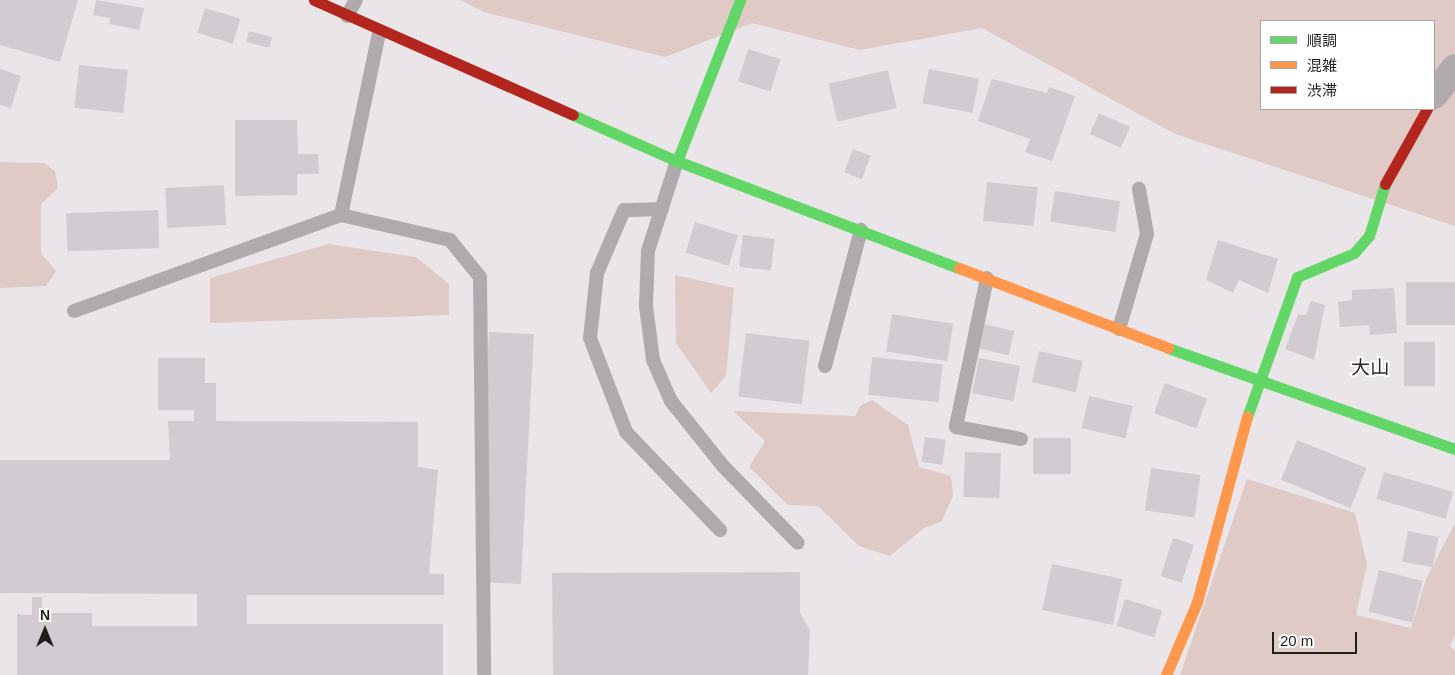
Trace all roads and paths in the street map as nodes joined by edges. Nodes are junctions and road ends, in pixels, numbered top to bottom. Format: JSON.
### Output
{"nodes":[{"id":1,"x":314,"y":0,"type":"edge"},
{"id":2,"x":356,"y":0,"type":"edge"},
{"id":3,"x":740,"y":0,"type":"edge"},
{"id":4,"x":347,"y":16,"type":"junction"},
{"id":5,"x":379,"y":33,"type":"junction"},
{"id":6,"x":1455,"y":68,"type":"edge"},
{"id":7,"x":1435,"y":94,"type":"edge"},
{"id":8,"x":1426,"y":110,"type":"edge"},
{"id":9,"x":677,"y":160,"type":"junction"},
{"id":10,"x":1139,"y":190,"type":"dead end"},
{"id":11,"x":662,"y":209,"type":"junction"},
{"id":12,"x":341,"y":215,"type":"junction"},
{"id":13,"x":861,"y":230,"type":"junction"},
{"id":14,"x":987,"y":278,"type":"junction"},
{"id":15,"x":74,"y":311,"type":"dead end"},
{"id":16,"x":1119,"y":329,"type":"junction"},
{"id":17,"x":825,"y":366,"type":"dead end"},
{"id":18,"x":1257,"y":382,"type":"junction"},
{"id":19,"x":1021,"y":439,"type":"dead end"},
{"id":20,"x":1455,"y":450,"type":"edge"},
{"id":21,"x":720,"y":530,"type":"dead end"},
{"id":22,"x":798,"y":543,"type":"dead end"},
{"id":23,"x":484,"y":675,"type":"edge"},
{"id":24,"x":1166,"y":675,"type":"edge"}],
"edges":[{"from":1,"to":4,"type":"street"},
{"from":2,"to":4,"type":"lane"},
{"from":3,"to":9,"type":"street"},
{"from":4,"to":5,"type":"street"},
{"from":5,"to":9,"type":"street"},
{"from":5,"to":12,"type":"lane"},
{"from":6,"to":7,"type":"street"},
{"from":8,"to":18,"type":"street"},
{"from":9,"to":11,"type":"lane"},
{"from":9,"to":13,"type":"street"},
{"from":10,"to":16,"type":"lane"},
{"from":11,"to":21,"type":"lane"},
{"from":11,"to":22,"type":"lane"},
{"from":12,"to":15,"type":"lane"},
{"from":12,"to":23,"type":"lane"},
{"from":13,"to":14,"type":"street"},
{"from":13,"to":17,"type":"lane"},
{"from":14,"to":16,"type":"street"},
{"from":14,"to":19,"type":"lane"},
{"from":16,"to":18,"type":"street"},
{"from":18,"to":20,"type":"street"},
{"from":18,"to":24,"type":"street"}]}
